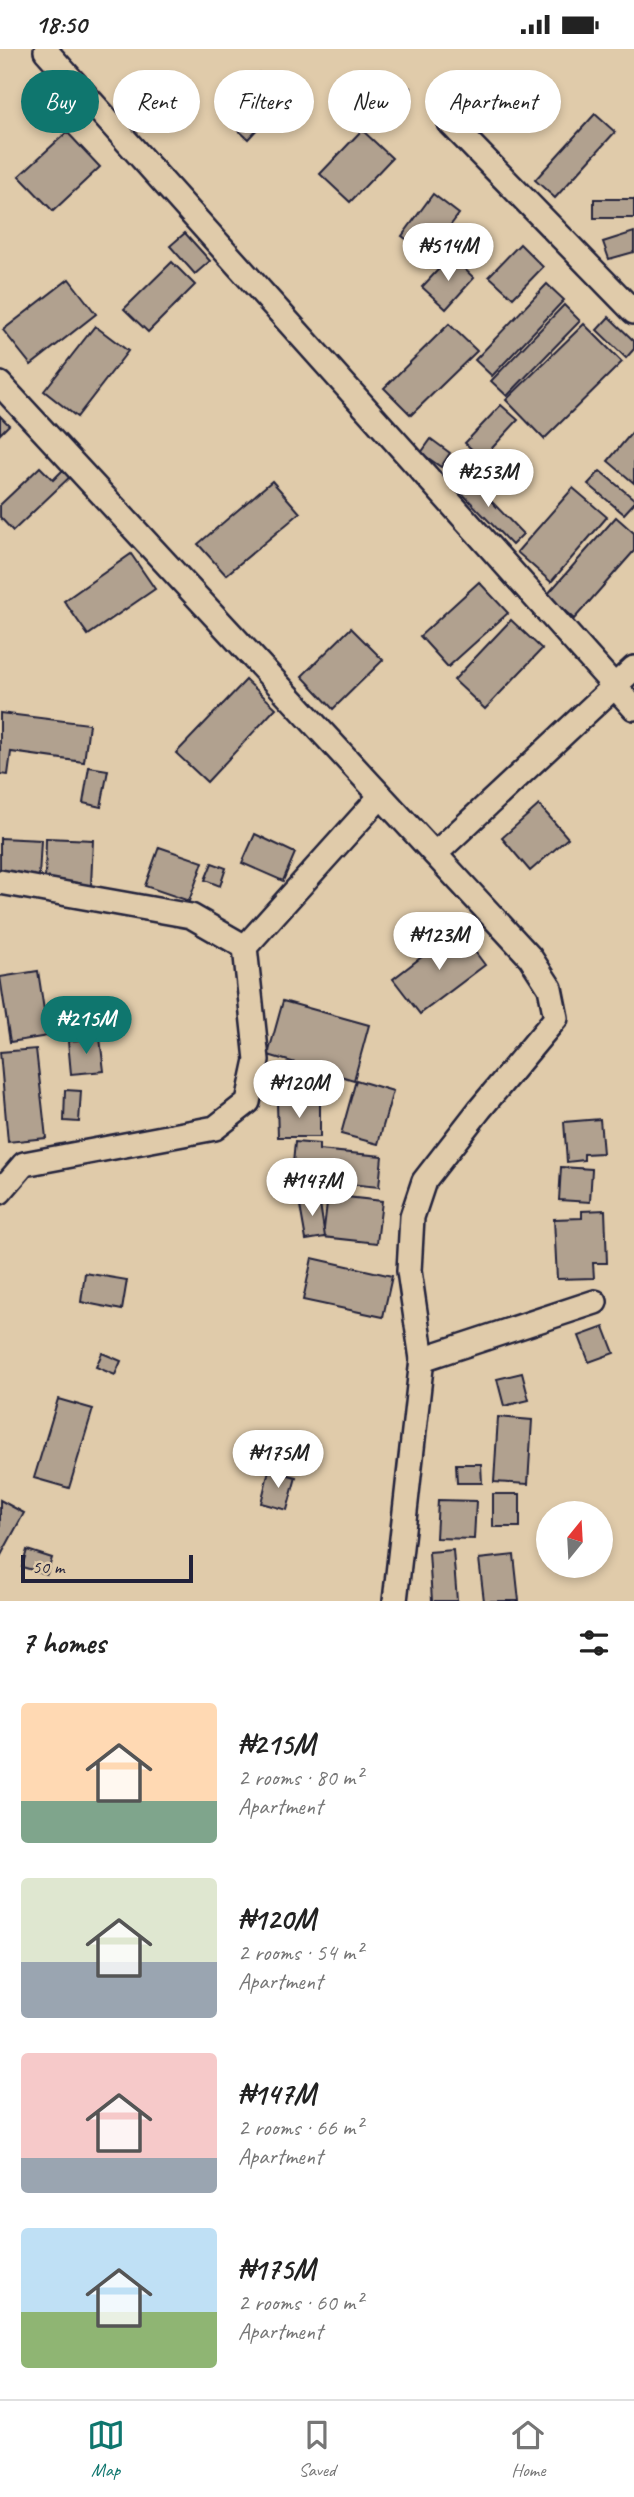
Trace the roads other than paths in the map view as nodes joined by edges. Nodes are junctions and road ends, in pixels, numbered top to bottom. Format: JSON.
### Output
{"nodes":[{"id":1,"x":46,"y":51,"type":"dead end"},
{"id":2,"x":460,"y":133,"type":"edge"},
{"id":3,"x":634,"y":312,"type":"edge"},
{"id":4,"x":0,"y":384,"type":"edge"},
{"id":5,"x":634,"y":668,"type":"edge"},
{"id":6,"x":614,"y":685,"type":"junction"},
{"id":7,"x":634,"y":708,"type":"edge"},
{"id":8,"x":380,"y":797,"type":"junction"},
{"id":9,"x":435,"y":854,"type":"junction"},
{"id":10,"x":0,"y":882,"type":"edge"},
{"id":11,"x":245,"y":947,"type":"junction"},
{"id":12,"x":0,"y":1192,"type":"edge"},
{"id":13,"x":595,"y":1302,"type":"dead end"},
{"id":14,"x":422,"y":1359,"type":"junction"},
{"id":15,"x":395,"y":1601,"type":"edge"}],
"edges":[{"from":1,"to":6,"type":"street"},
{"from":2,"to":3,"type":"street"},
{"from":4,"to":8,"type":"street"},
{"from":5,"to":6,"type":"street"},
{"from":6,"to":7,"type":"street"},
{"from":6,"to":9,"type":"street"},
{"from":8,"to":9,"type":"street"},
{"from":8,"to":11,"type":"street"},
{"from":9,"to":14,"type":"street"},
{"from":10,"to":11,"type":"street"},
{"from":11,"to":12,"type":"street"},
{"from":13,"to":14,"type":"street"},
{"from":14,"to":15,"type":"street"}]}
